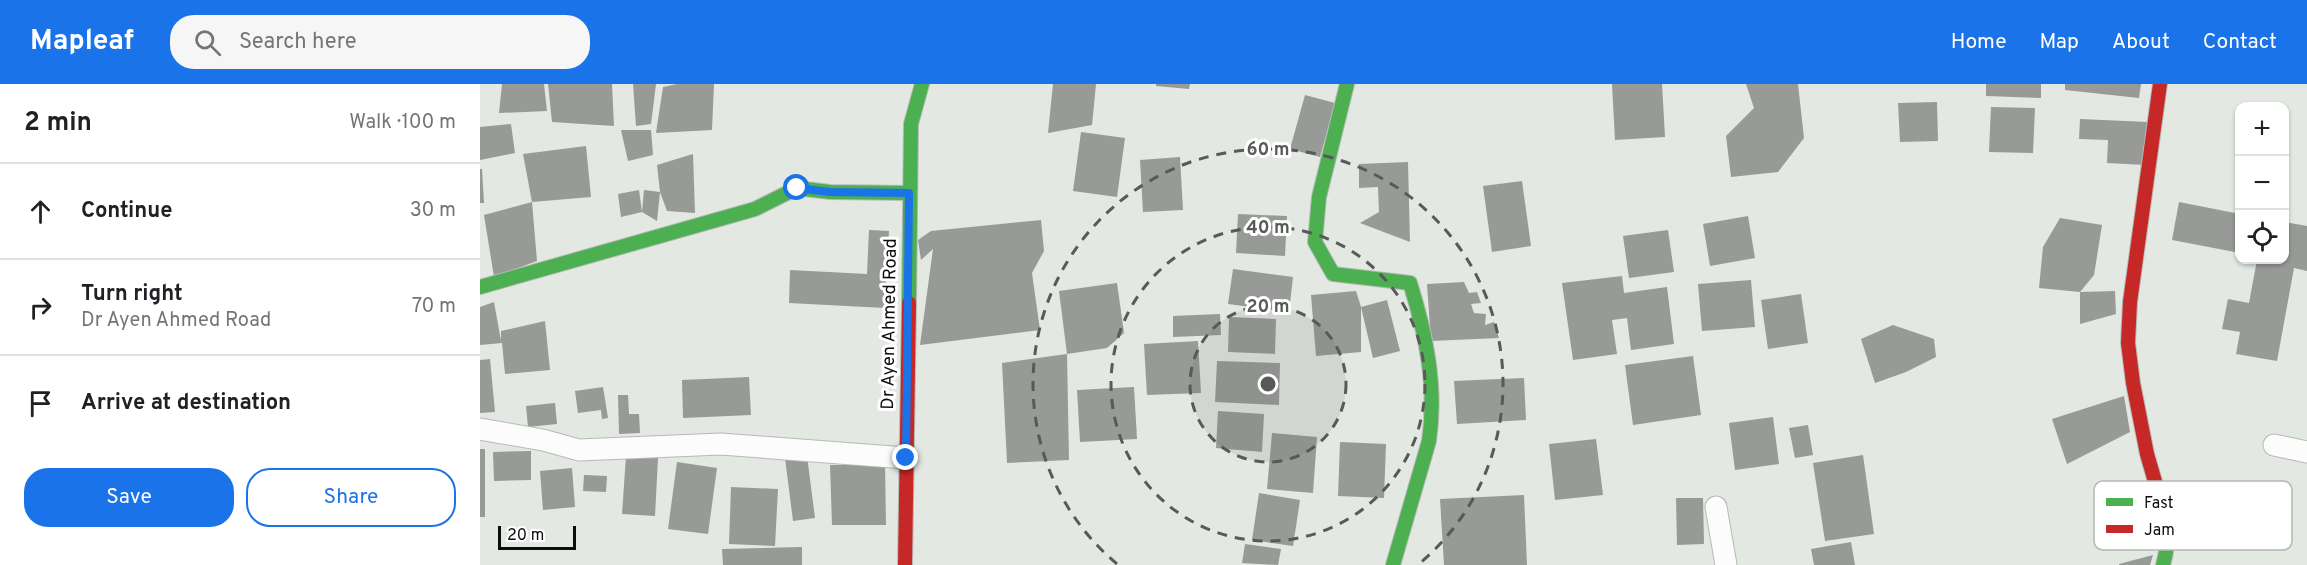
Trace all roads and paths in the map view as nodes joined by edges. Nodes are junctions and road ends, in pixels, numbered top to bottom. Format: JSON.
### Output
{"nodes":[{"id":1,"x":922,"y":84,"type":"edge"},
{"id":2,"x":1347,"y":84,"type":"edge"},
{"id":3,"x":2160,"y":84,"type":"edge"},
{"id":4,"x":909,"y":193,"type":"junction"},
{"id":5,"x":480,"y":287,"type":"edge"},
{"id":6,"x":480,"y":429,"type":"edge"},
{"id":7,"x":2274,"y":445,"type":"dead end"},
{"id":8,"x":2307,"y":452,"type":"edge"},
{"id":9,"x":906,"y":458,"type":"junction"},
{"id":10,"x":2155,"y":481,"type":"edge"},
{"id":11,"x":1716,"y":507,"type":"dead end"},
{"id":12,"x":2167,"y":550,"type":"edge"},
{"id":13,"x":904,"y":565,"type":"edge"},
{"id":14,"x":1393,"y":565,"type":"edge"},
{"id":15,"x":1726,"y":565,"type":"edge"},
{"id":16,"x":2163,"y":565,"type":"edge"}],
"edges":[{"from":1,"to":4,"type":"street","name":"Dr Ayen Ahmed Road"},
{"from":2,"to":14,"type":"street"},
{"from":3,"to":10,"type":"street"},
{"from":4,"to":5,"type":"street"},
{"from":4,"to":9,"type":"street","name":"Dr Ayen Ahmed Road"},
{"from":6,"to":9,"type":"street"},
{"from":7,"to":8,"type":"street"},
{"from":9,"to":13,"type":"street","name":"Dr Ayen Ahmed Road"},
{"from":11,"to":15,"type":"street"},
{"from":12,"to":16,"type":"street"}]}
